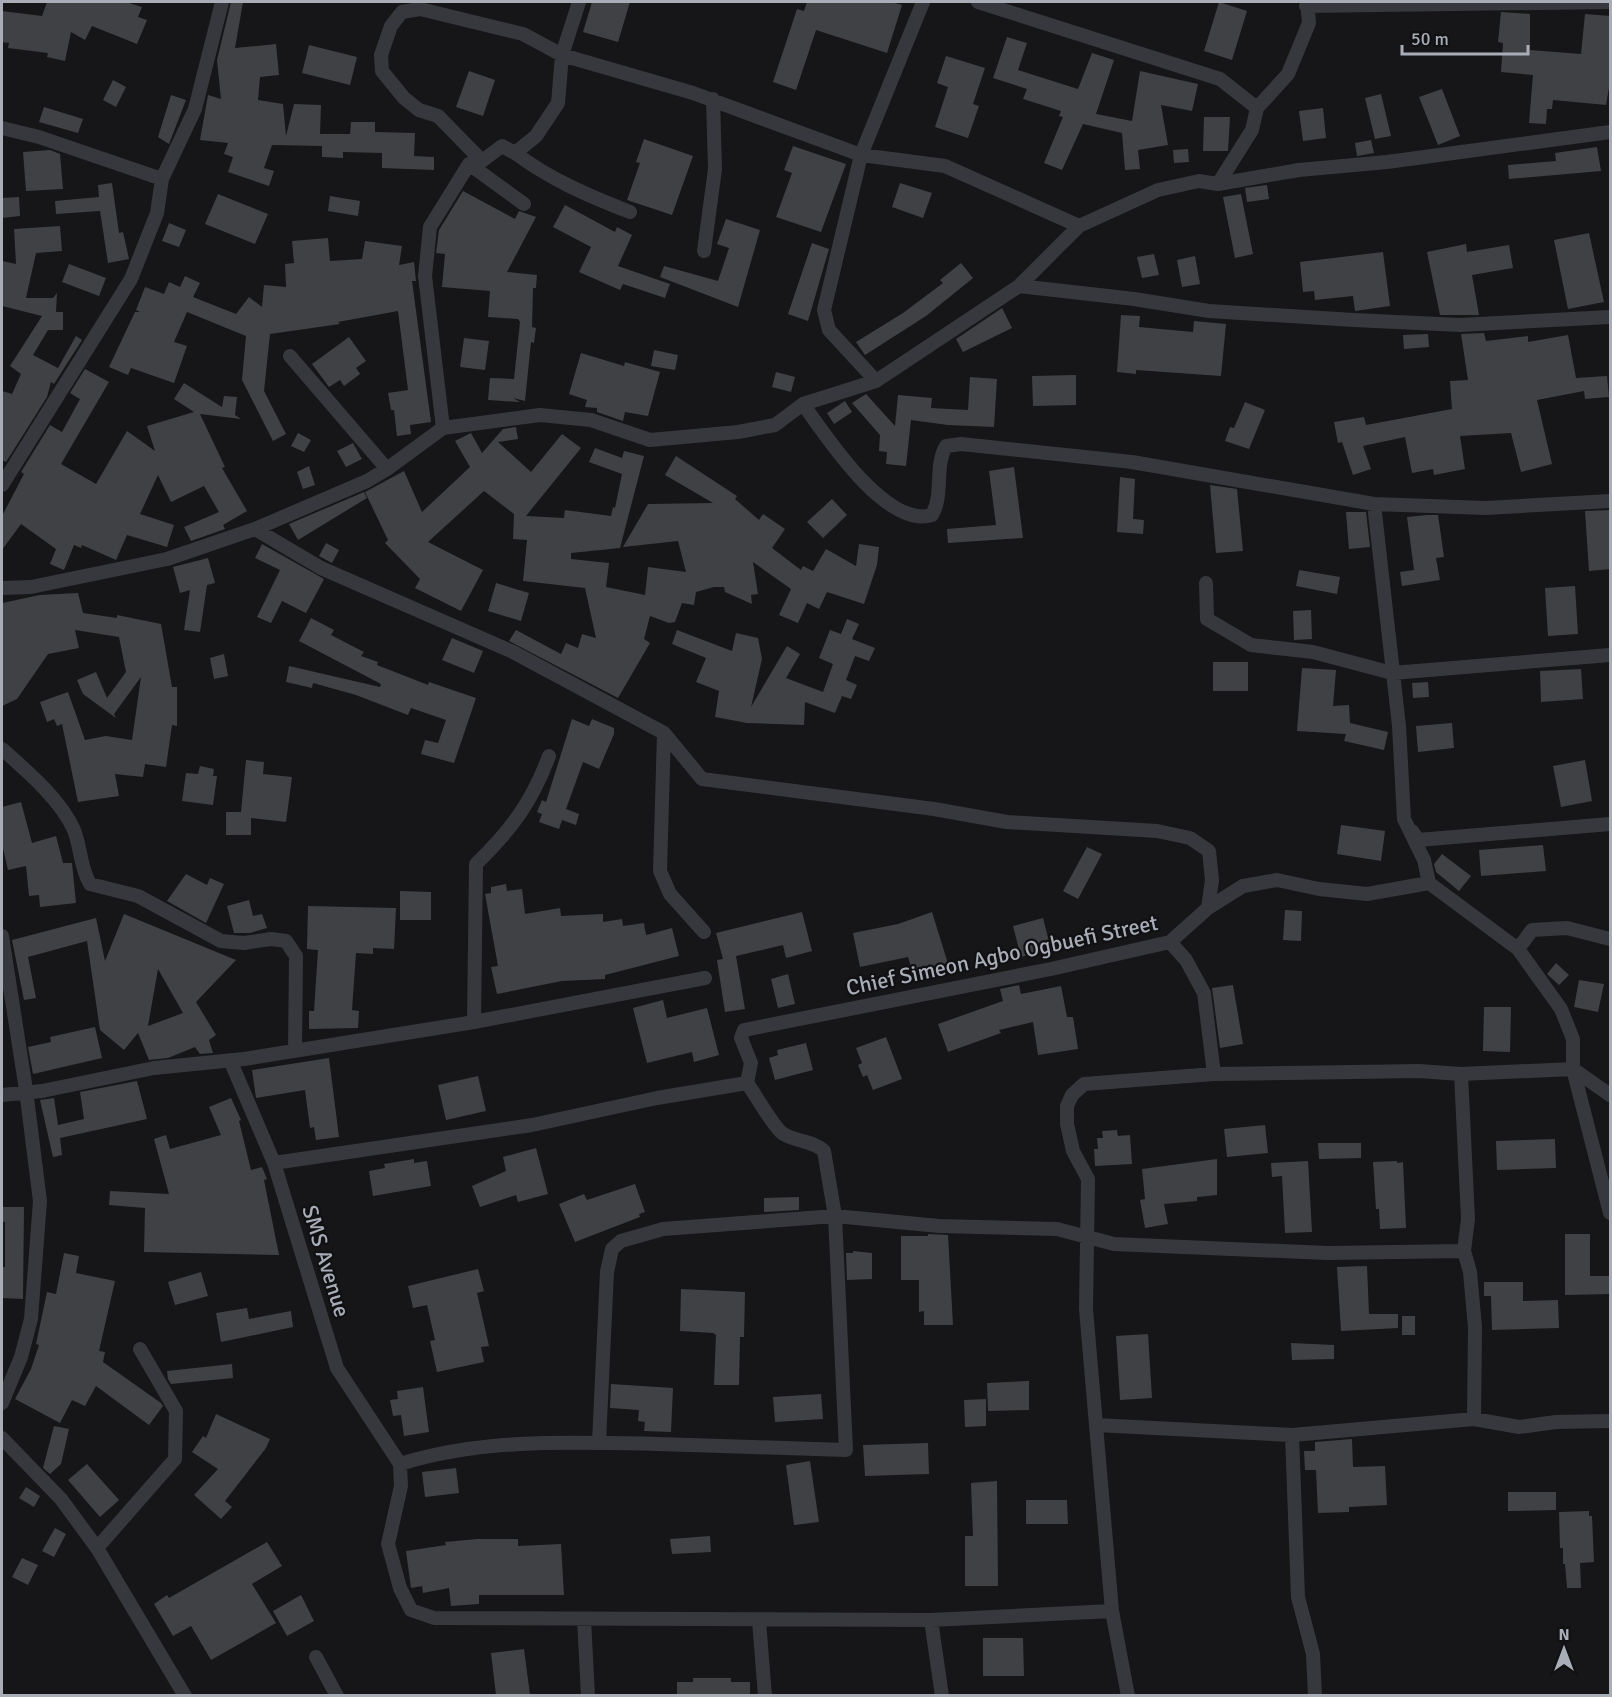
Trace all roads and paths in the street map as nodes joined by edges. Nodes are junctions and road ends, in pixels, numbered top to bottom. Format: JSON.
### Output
{"nodes":[{"id":1,"x":222,"y":2,"type":"edge"},
{"id":2,"x":579,"y":2,"type":"edge"},
{"id":3,"x":923,"y":2,"type":"edge"},
{"id":4,"x":978,"y":2,"type":"edge"},
{"id":5,"x":1611,"y":2,"type":"edge"},
{"id":6,"x":1307,"y":4,"type":"edge"},
{"id":7,"x":562,"y":55,"type":"junction"},
{"id":8,"x":713,"y":99,"type":"junction"},
{"id":9,"x":1257,"y":108,"type":"junction"},
{"id":10,"x":2,"y":128,"type":"edge"},
{"id":11,"x":1611,"y":132,"type":"edge"},
{"id":12,"x":515,"y":153,"type":"junction"},
{"id":13,"x":861,"y":154,"type":"junction"},
{"id":14,"x":476,"y":162,"type":"junction"},
{"id":15,"x":162,"y":179,"type":"junction"},
{"id":16,"x":1218,"y":184,"type":"junction"},
{"id":17,"x":524,"y":204,"type":"dead end"},
{"id":18,"x":630,"y":213,"type":"dead end"},
{"id":19,"x":1079,"y":226,"type":"junction"},
{"id":20,"x":704,"y":251,"type":"dead end"},
{"id":21,"x":1019,"y":286,"type":"junction"},
{"id":22,"x":1611,"y":317,"type":"edge"},
{"id":23,"x":290,"y":356,"type":"dead end"},
{"id":24,"x":876,"y":381,"type":"junction"},
{"id":25,"x":803,"y":404,"type":"junction"},
{"id":26,"x":443,"y":428,"type":"junction"},
{"id":27,"x":387,"y":469,"type":"junction"},
{"id":28,"x":2,"y":485,"type":"edge"},
{"id":29,"x":1611,"y":501,"type":"edge"},
{"id":30,"x":1374,"y":504,"type":"junction"},
{"id":31,"x":255,"y":529,"type":"junction"},
{"id":32,"x":1206,"y":583,"type":"dead end"},
{"id":33,"x":2,"y":588,"type":"edge"},
{"id":34,"x":1611,"y":655,"type":"edge"},
{"id":35,"x":1392,"y":673,"type":"junction"},
{"id":36,"x":664,"y":733,"type":"junction"},
{"id":37,"x":2,"y":749,"type":"edge"},
{"id":38,"x":549,"y":756,"type":"dead end"},
{"id":39,"x":1404,"y":819,"type":"junction"},
{"id":40,"x":1611,"y":824,"type":"edge"},
{"id":41,"x":1428,"y":883,"type":"junction"},
{"id":42,"x":1208,"y":908,"type":"junction"},
{"id":43,"x":704,"y":932,"type":"dead end"},
{"id":44,"x":2,"y":936,"type":"edge"},
{"id":45,"x":1611,"y":939,"type":"edge"},
{"id":46,"x":1170,"y":942,"type":"junction"},
{"id":47,"x":1518,"y":949,"type":"junction"},
{"id":48,"x":705,"y":978,"type":"dead end"},
{"id":49,"x":474,"y":1022,"type":"junction"},
{"id":50,"x":295,"y":1051,"type":"junction"},
{"id":51,"x":230,"y":1060,"type":"junction"},
{"id":52,"x":1573,"y":1069,"type":"junction"},
{"id":53,"x":1214,"y":1074,"type":"junction"},
{"id":54,"x":1461,"y":1074,"type":"junction"},
{"id":55,"x":747,"y":1083,"type":"junction"},
{"id":56,"x":26,"y":1090,"type":"junction"},
{"id":57,"x":2,"y":1095,"type":"edge"},
{"id":58,"x":1611,"y":1095,"type":"edge"},
{"id":59,"x":274,"y":1163,"type":"junction"},
{"id":60,"x":1611,"y":1213,"type":"edge"},
{"id":61,"x":835,"y":1216,"type":"junction"},
{"id":62,"x":1086,"y":1235,"type":"junction"},
{"id":63,"x":1464,"y":1251,"type":"junction"},
{"id":64,"x":140,"y":1350,"type":"dead end"},
{"id":65,"x":2,"y":1403,"type":"edge"},
{"id":66,"x":1474,"y":1419,"type":"junction"},
{"id":67,"x":1611,"y":1421,"type":"edge"},
{"id":68,"x":1096,"y":1425,"type":"junction"},
{"id":69,"x":1292,"y":1435,"type":"junction"},
{"id":70,"x":2,"y":1438,"type":"edge"},
{"id":71,"x":599,"y":1442,"type":"junction"},
{"id":72,"x":400,"y":1464,"type":"junction"},
{"id":73,"x":97,"y":1548,"type":"junction"},
{"id":74,"x":1112,"y":1611,"type":"junction"},
{"id":75,"x":584,"y":1619,"type":"junction"},
{"id":76,"x":931,"y":1620,"type":"junction"},
{"id":77,"x":759,"y":1621,"type":"junction"},
{"id":78,"x":316,"y":1657,"type":"dead end"},
{"id":79,"x":184,"y":1695,"type":"edge"},
{"id":80,"x":337,"y":1695,"type":"edge"},
{"id":81,"x":588,"y":1695,"type":"edge"},
{"id":82,"x":765,"y":1695,"type":"edge"},
{"id":83,"x":942,"y":1695,"type":"edge"},
{"id":84,"x":1128,"y":1695,"type":"edge"},
{"id":85,"x":1315,"y":1695,"type":"edge"}],
"edges":[{"from":1,"to":15,"type":"street"},
{"from":2,"to":7,"type":"street"},
{"from":3,"to":13,"type":"street"},
{"from":4,"to":9,"type":"street"},
{"from":5,"to":6,"type":"street"},
{"from":6,"to":9,"type":"street"},
{"from":7,"to":8,"type":"street"},
{"from":7,"to":12,"type":"street"},
{"from":7,"to":14,"type":"street"},
{"from":8,"to":13,"type":"street"},
{"from":8,"to":20,"type":"street"},
{"from":9,"to":16,"type":"street"},
{"from":10,"to":15,"type":"street"},
{"from":11,"to":16,"type":"street"},
{"from":12,"to":14,"type":"street"},
{"from":12,"to":18,"type":"street"},
{"from":13,"to":19,"type":"street"},
{"from":13,"to":24,"type":"street"},
{"from":14,"to":17,"type":"street"},
{"from":14,"to":26,"type":"street"},
{"from":15,"to":28,"type":"street"},
{"from":16,"to":19,"type":"street"},
{"from":19,"to":21,"type":"street"},
{"from":21,"to":22,"type":"street"},
{"from":21,"to":24,"type":"street"},
{"from":23,"to":27,"type":"street"},
{"from":24,"to":25,"type":"street"},
{"from":25,"to":26,"type":"street"},
{"from":25,"to":30,"type":"street"},
{"from":26,"to":27,"type":"street"},
{"from":27,"to":31,"type":"street"},
{"from":29,"to":30,"type":"street"},
{"from":30,"to":35,"type":"street"},
{"from":31,"to":33,"type":"street"},
{"from":31,"to":36,"type":"street"},
{"from":32,"to":35,"type":"street"},
{"from":34,"to":35,"type":"street"},
{"from":35,"to":39,"type":"street"},
{"from":36,"to":42,"type":"street"},
{"from":36,"to":43,"type":"street"},
{"from":37,"to":50,"type":"street"},
{"from":38,"to":49,"type":"street"},
{"from":39,"to":40,"type":"street"},
{"from":39,"to":41,"type":"street"},
{"from":41,"to":42,"type":"street","name":"Chief Simeon Agbo Ogbuefi Street"},
{"from":41,"to":47,"type":"street"},
{"from":42,"to":46,"type":"street","name":"Chief Simeon Agbo Ogbuefi Street"},
{"from":44,"to":56,"type":"street"},
{"from":45,"to":47,"type":"street"},
{"from":46,"to":53,"type":"street"},
{"from":46,"to":55,"type":"street","name":"Chief Simeon Agbo Ogbuefi Street"},
{"from":47,"to":52,"type":"street"},
{"from":48,"to":49,"type":"street"},
{"from":49,"to":50,"type":"street"},
{"from":50,"to":51,"type":"street"},
{"from":51,"to":56,"type":"street"},
{"from":51,"to":59,"type":"street","name":"SMS Avenue"},
{"from":52,"to":54,"type":"street"},
{"from":52,"to":58,"type":"street"},
{"from":52,"to":60,"type":"street"},
{"from":53,"to":54,"type":"street"},
{"from":53,"to":62,"type":"street"},
{"from":54,"to":63,"type":"street"},
{"from":55,"to":59,"type":"street"},
{"from":55,"to":61,"type":"street"},
{"from":56,"to":57,"type":"street"},
{"from":56,"to":65,"type":"street"},
{"from":59,"to":72,"type":"street","name":"SMS Avenue"},
{"from":61,"to":62,"type":"street"},
{"from":61,"to":71,"type":"street"},
{"from":61,"to":71,"type":"street"},
{"from":62,"to":63,"type":"street"},
{"from":62,"to":68,"type":"street"},
{"from":63,"to":66,"type":"street"},
{"from":64,"to":73,"type":"street"},
{"from":66,"to":67,"type":"street"},
{"from":66,"to":69,"type":"street"},
{"from":68,"to":69,"type":"street"},
{"from":68,"to":74,"type":"street"},
{"from":69,"to":85,"type":"street"},
{"from":70,"to":73,"type":"street"},
{"from":71,"to":72,"type":"street"},
{"from":72,"to":75,"type":"street"},
{"from":73,"to":79,"type":"street"},
{"from":74,"to":76,"type":"street"},
{"from":74,"to":84,"type":"street"},
{"from":75,"to":77,"type":"street"},
{"from":75,"to":81,"type":"street"},
{"from":76,"to":77,"type":"street"},
{"from":76,"to":83,"type":"street"},
{"from":77,"to":82,"type":"street"},
{"from":78,"to":80,"type":"street"}]}
